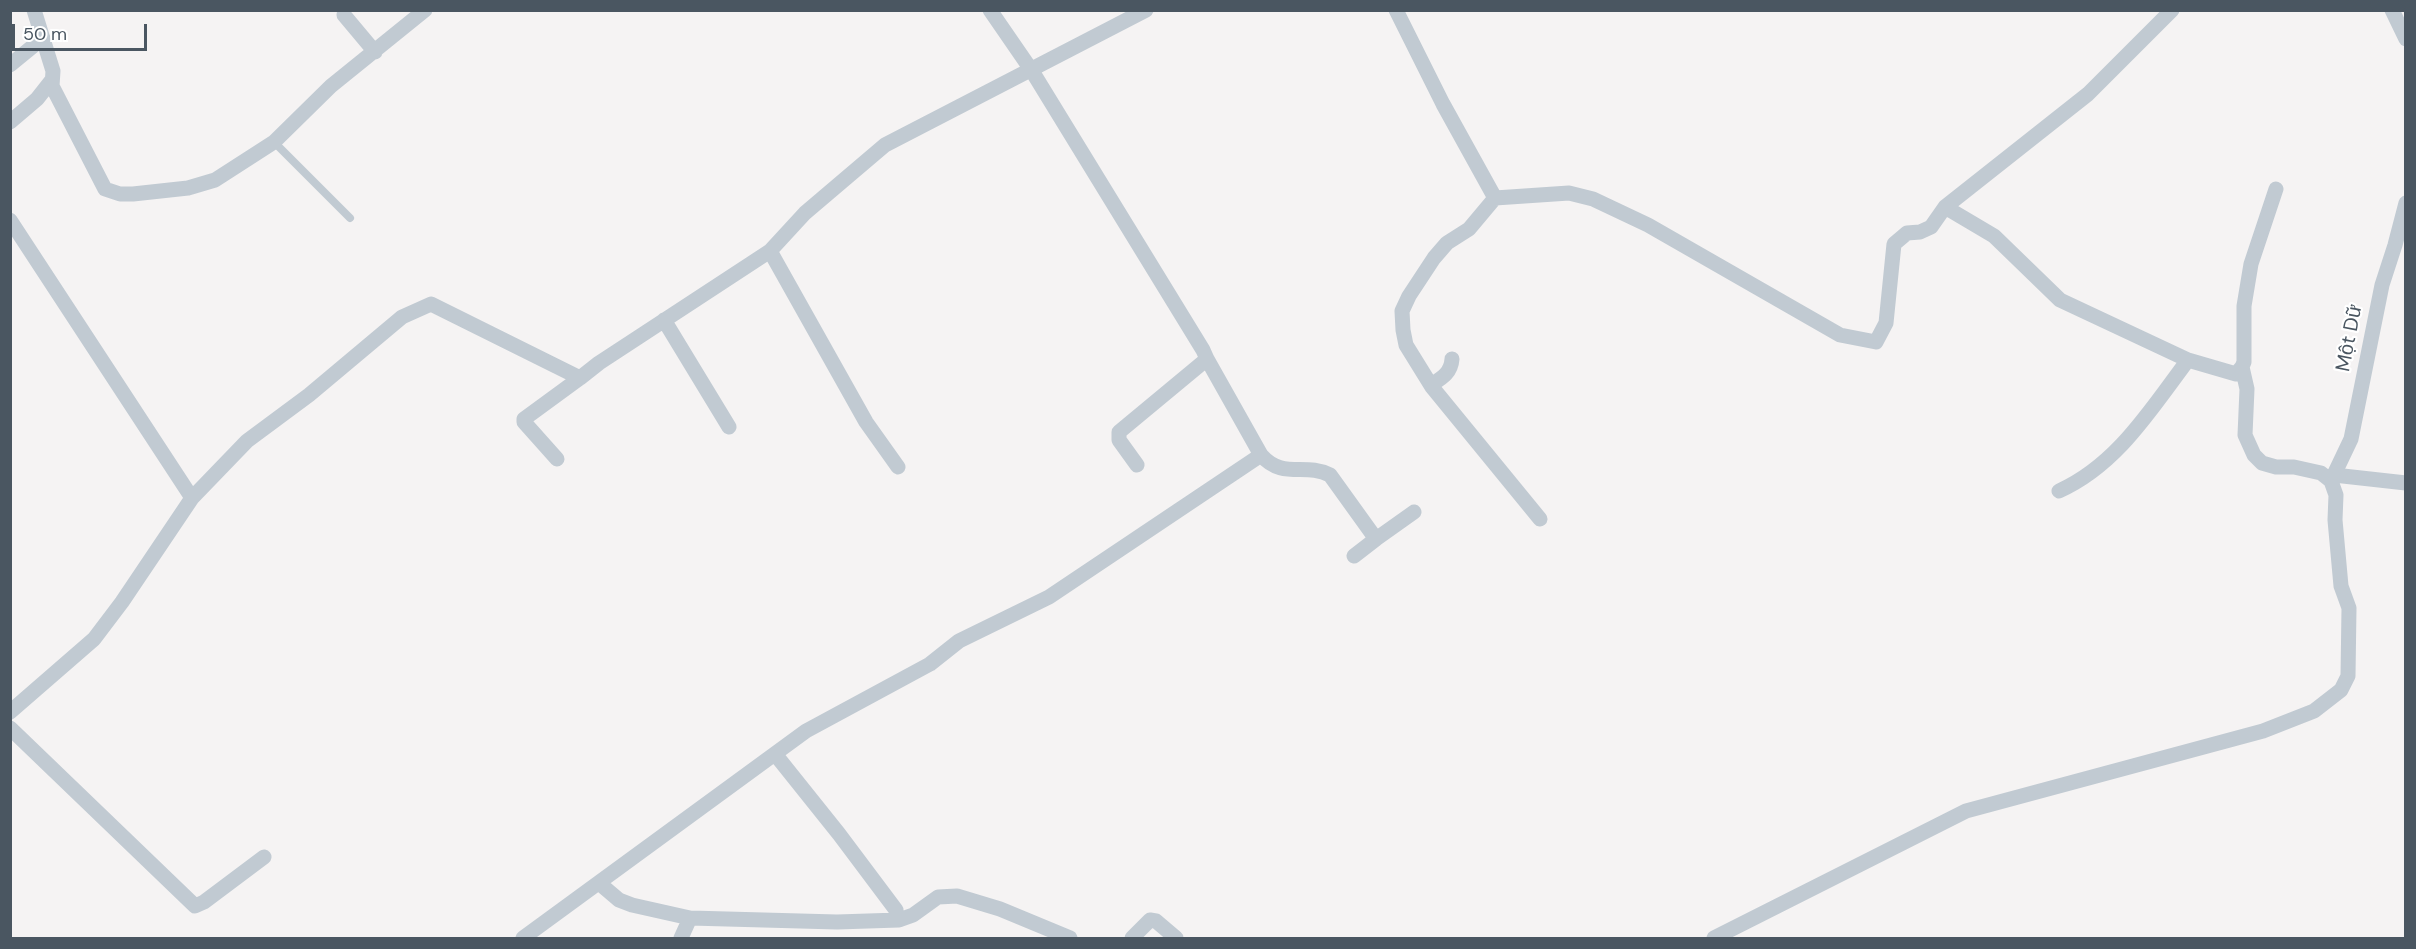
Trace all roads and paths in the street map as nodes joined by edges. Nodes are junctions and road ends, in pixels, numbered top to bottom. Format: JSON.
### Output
{"nodes":[{"id":1,"x":425,"y":10,"type":"edge"},
{"id":2,"x":990,"y":10,"type":"edge"},
{"id":3,"x":1146,"y":10,"type":"edge"},
{"id":4,"x":1396,"y":10,"type":"edge"},
{"id":5,"x":2172,"y":10,"type":"edge"},
{"id":6,"x":2392,"y":10,"type":"edge"},
{"id":7,"x":40,"y":12,"type":"edge"},
{"id":8,"x":344,"y":15,"type":"dead end"},
{"id":9,"x":43,"y":38,"type":"junction"},
{"id":10,"x":2406,"y":39,"type":"edge"},
{"id":11,"x":375,"y":52,"type":"junction"},
{"id":12,"x":10,"y":65,"type":"edge"},
{"id":13,"x":1032,"y":71,"type":"junction"},
{"id":14,"x":52,"y":80,"type":"junction"},
{"id":15,"x":10,"y":122,"type":"edge"},
{"id":16,"x":274,"y":142,"type":"junction"},
{"id":17,"x":2276,"y":189,"type":"dead end"},
{"id":18,"x":1495,"y":198,"type":"junction"},
{"id":19,"x":2406,"y":203,"type":"edge"},
{"id":20,"x":1946,"y":207,"type":"junction"},
{"id":21,"x":350,"y":218,"type":"dead end"},
{"id":22,"x":10,"y":220,"type":"edge"},
{"id":23,"x":770,"y":251,"type":"junction"},
{"id":24,"x":664,"y":320,"type":"junction"},
{"id":25,"x":1207,"y":359,"type":"junction"},
{"id":26,"x":1452,"y":359,"type":"dead end"},
{"id":27,"x":2188,"y":360,"type":"junction"},
{"id":28,"x":2242,"y":367,"type":"junction"},
{"id":29,"x":580,"y":378,"type":"junction"},
{"id":30,"x":1431,"y":385,"type":"junction"},
{"id":31,"x":729,"y":427,"type":"dead end"},
{"id":32,"x":1261,"y":455,"type":"junction"},
{"id":33,"x":558,"y":459,"type":"dead end"},
{"id":34,"x":1137,"y":465,"type":"dead end"},
{"id":35,"x":897,"y":467,"type":"dead end"},
{"id":36,"x":2333,"y":478,"type":"junction"},
{"id":37,"x":2406,"y":483,"type":"edge"},
{"id":38,"x":2059,"y":491,"type":"dead end"},
{"id":39,"x":192,"y":498,"type":"junction"},
{"id":40,"x":1414,"y":512,"type":"dead end"},
{"id":41,"x":1540,"y":519,"type":"dead end"},
{"id":42,"x":1376,"y":539,"type":"junction"},
{"id":43,"x":1354,"y":556,"type":"dead end"},
{"id":44,"x":10,"y":712,"type":"edge"},
{"id":45,"x":10,"y":728,"type":"edge"},
{"id":46,"x":775,"y":754,"type":"junction"},
{"id":47,"x":264,"y":857,"type":"dead end"},
{"id":48,"x":599,"y":883,"type":"junction"},
{"id":49,"x":896,"y":910,"type":"dead end"},
{"id":50,"x":690,"y":918,"type":"junction"},
{"id":51,"x":522,"y":939,"type":"edge"},
{"id":52,"x":681,"y":939,"type":"edge"},
{"id":53,"x":1070,"y":939,"type":"edge"},
{"id":54,"x":1132,"y":939,"type":"edge"},
{"id":55,"x":1176,"y":939,"type":"edge"},
{"id":56,"x":1714,"y":939,"type":"edge"}],
"edges":[{"from":1,"to":11,"type":"street"},
{"from":2,"to":13,"type":"street"},
{"from":3,"to":13,"type":"street"},
{"from":4,"to":18,"type":"street"},
{"from":5,"to":20,"type":"street"},
{"from":6,"to":10,"type":"street"},
{"from":7,"to":9,"type":"street"},
{"from":8,"to":11,"type":"street"},
{"from":9,"to":12,"type":"street"},
{"from":9,"to":14,"type":"street"},
{"from":11,"to":16,"type":"street"},
{"from":13,"to":23,"type":"street"},
{"from":13,"to":25,"type":"street"},
{"from":14,"to":15,"type":"street"},
{"from":14,"to":16,"type":"street"},
{"from":16,"to":21,"type":"lane"},
{"from":17,"to":28,"type":"street"},
{"from":18,"to":20,"type":"street"},
{"from":18,"to":30,"type":"street"},
{"from":19,"to":36,"type":"street","name":"Một Dữ"},
{"from":20,"to":27,"type":"street"},
{"from":22,"to":39,"type":"street"},
{"from":23,"to":24,"type":"street"},
{"from":23,"to":35,"type":"street"},
{"from":24,"to":29,"type":"street"},
{"from":24,"to":31,"type":"street"},
{"from":25,"to":32,"type":"street"},
{"from":25,"to":34,"type":"street"},
{"from":26,"to":30,"type":"street"},
{"from":27,"to":28,"type":"street"},
{"from":27,"to":38,"type":"street"},
{"from":28,"to":36,"type":"street"},
{"from":29,"to":33,"type":"street"},
{"from":29,"to":39,"type":"street"},
{"from":30,"to":41,"type":"street"},
{"from":32,"to":42,"type":"street"},
{"from":32,"to":46,"type":"street"},
{"from":36,"to":37,"type":"street"},
{"from":36,"to":56,"type":"street"},
{"from":39,"to":44,"type":"street"},
{"from":40,"to":42,"type":"street"},
{"from":42,"to":43,"type":"street"},
{"from":45,"to":47,"type":"street"},
{"from":46,"to":48,"type":"street"},
{"from":46,"to":49,"type":"street"},
{"from":48,"to":50,"type":"street"},
{"from":48,"to":51,"type":"street"},
{"from":50,"to":52,"type":"street"},
{"from":50,"to":53,"type":"street"},
{"from":54,"to":55,"type":"street"}]}
